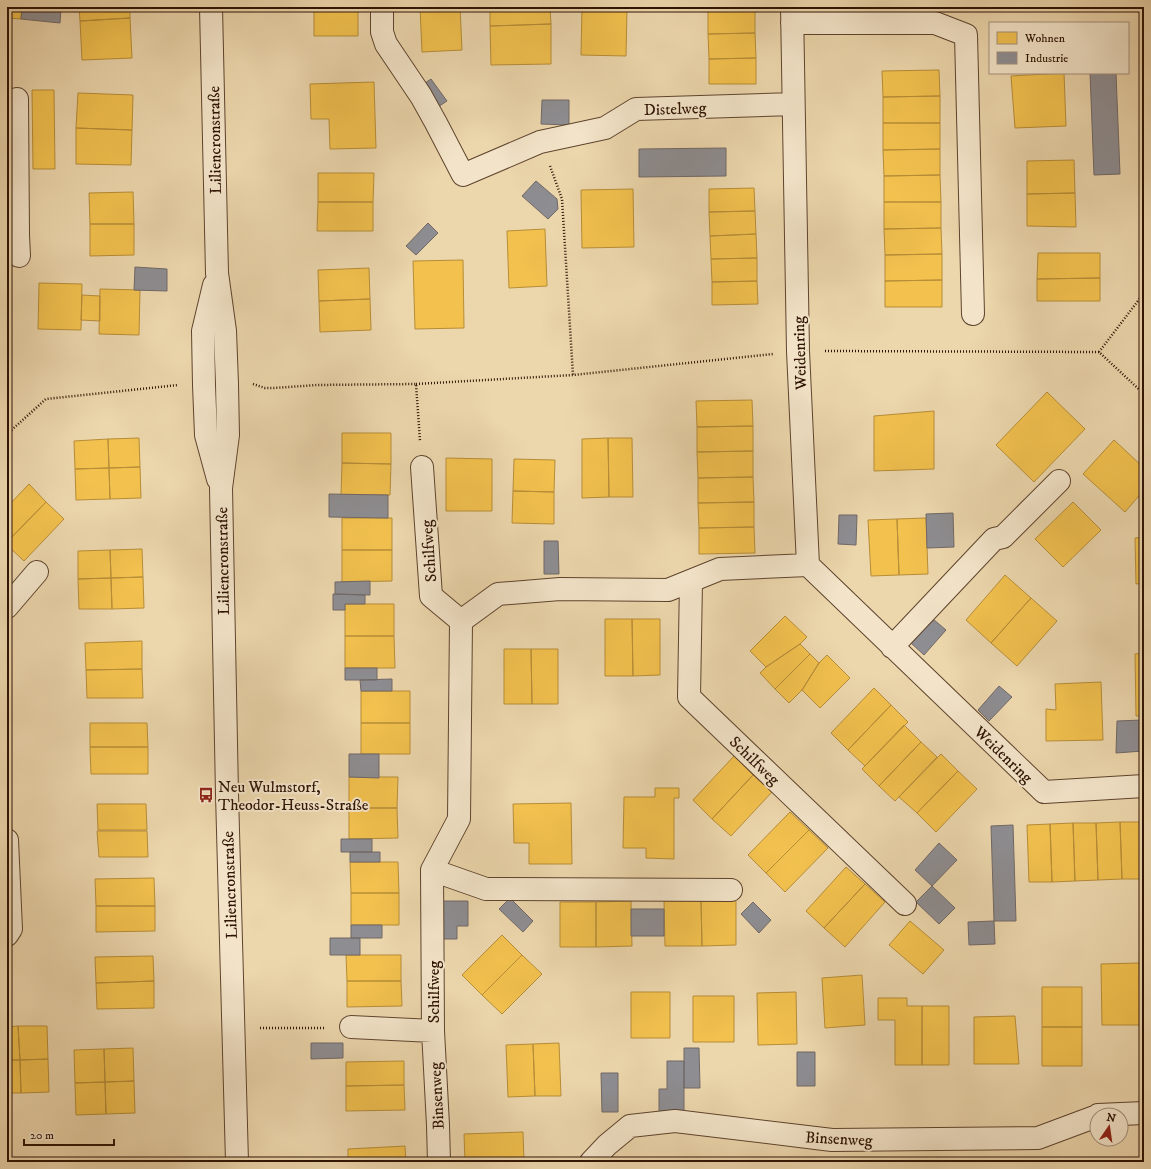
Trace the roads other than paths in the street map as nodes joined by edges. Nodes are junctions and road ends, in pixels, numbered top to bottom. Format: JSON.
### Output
{"nodes":[{"id":1,"x":210,"y":7,"type":"edge"},
{"id":2,"x":382,"y":7,"type":"edge"},
{"id":3,"x":792,"y":15,"type":"edge"},
{"id":4,"x":17,"y":99,"type":"dead end"},
{"id":5,"x":793,"y":104,"type":"junction"},
{"id":6,"x":13,"y":235,"type":"edge"},
{"id":7,"x":19,"y":256,"type":"dead end"},
{"id":8,"x":973,"y":314,"type":"dead end"},
{"id":9,"x":422,"y":467,"type":"road end"},
{"id":10,"x":1059,"y":481,"type":"dead end"},
{"id":11,"x":808,"y":565,"type":"junction"},
{"id":12,"x":37,"y":572,"type":"dead end"},
{"id":13,"x":691,"y":580,"type":"junction"},
{"id":14,"x":7,"y":607,"type":"edge"},
{"id":15,"x":461,"y":621,"type":"junction"},
{"id":16,"x":892,"y":646,"type":"junction"},
{"id":17,"x":1144,"y":786,"type":"edge"},
{"id":18,"x":7,"y":840,"type":"edge"},
{"id":19,"x":432,"y":870,"type":"junction"},
{"id":20,"x":731,"y":890,"type":"dead end"},
{"id":21,"x":905,"y":904,"type":"dead end"},
{"id":22,"x":7,"y":935,"type":"edge"},
{"id":23,"x":351,"y":1028,"type":"road end"},
{"id":24,"x":433,"y":1031,"type":"junction"},
{"id":25,"x":1144,"y":1113,"type":"edge"},
{"id":26,"x":1129,"y":1114,"type":"edge"},
{"id":27,"x":1089,"y":1118,"type":"edge"},
{"id":28,"x":237,"y":1162,"type":"edge"},
{"id":29,"x":439,"y":1162,"type":"edge"},
{"id":30,"x":592,"y":1162,"type":"edge"}],
"edges":[{"from":1,"to":28,"type":"street","name":"Liliencronstraße"},
{"from":2,"to":5,"type":"street","name":"Distelweg"},
{"from":3,"to":5,"type":"street","name":"Weidenring"},
{"from":3,"to":8,"type":"street","name":"Weidenring"},
{"from":4,"to":6,"type":"street"},
{"from":5,"to":11,"type":"street","name":"Weidenring"},
{"from":6,"to":7,"type":"street"},
{"from":9,"to":15,"type":"street","name":"Schilfweg"},
{"from":10,"to":16,"type":"street"},
{"from":11,"to":13,"type":"street"},
{"from":11,"to":16,"type":"street","name":"Weidenring"},
{"from":12,"to":14,"type":"street"},
{"from":13,"to":15,"type":"street"},
{"from":13,"to":21,"type":"street","name":"Schilfweg"},
{"from":15,"to":19,"type":"street","name":"Schilfweg"},
{"from":16,"to":17,"type":"street","name":"Weidenring"},
{"from":18,"to":22,"type":"street"},
{"from":19,"to":20,"type":"street"},
{"from":19,"to":24,"type":"street","name":"Schilfweg"},
{"from":23,"to":24,"type":"street","name":"Schilfweg"},
{"from":24,"to":29,"type":"street","name":"Binsenweg"},
{"from":25,"to":26,"type":"street","name":"Binsenweg"},
{"from":27,"to":30,"type":"street","name":"Binsenweg"}]}
